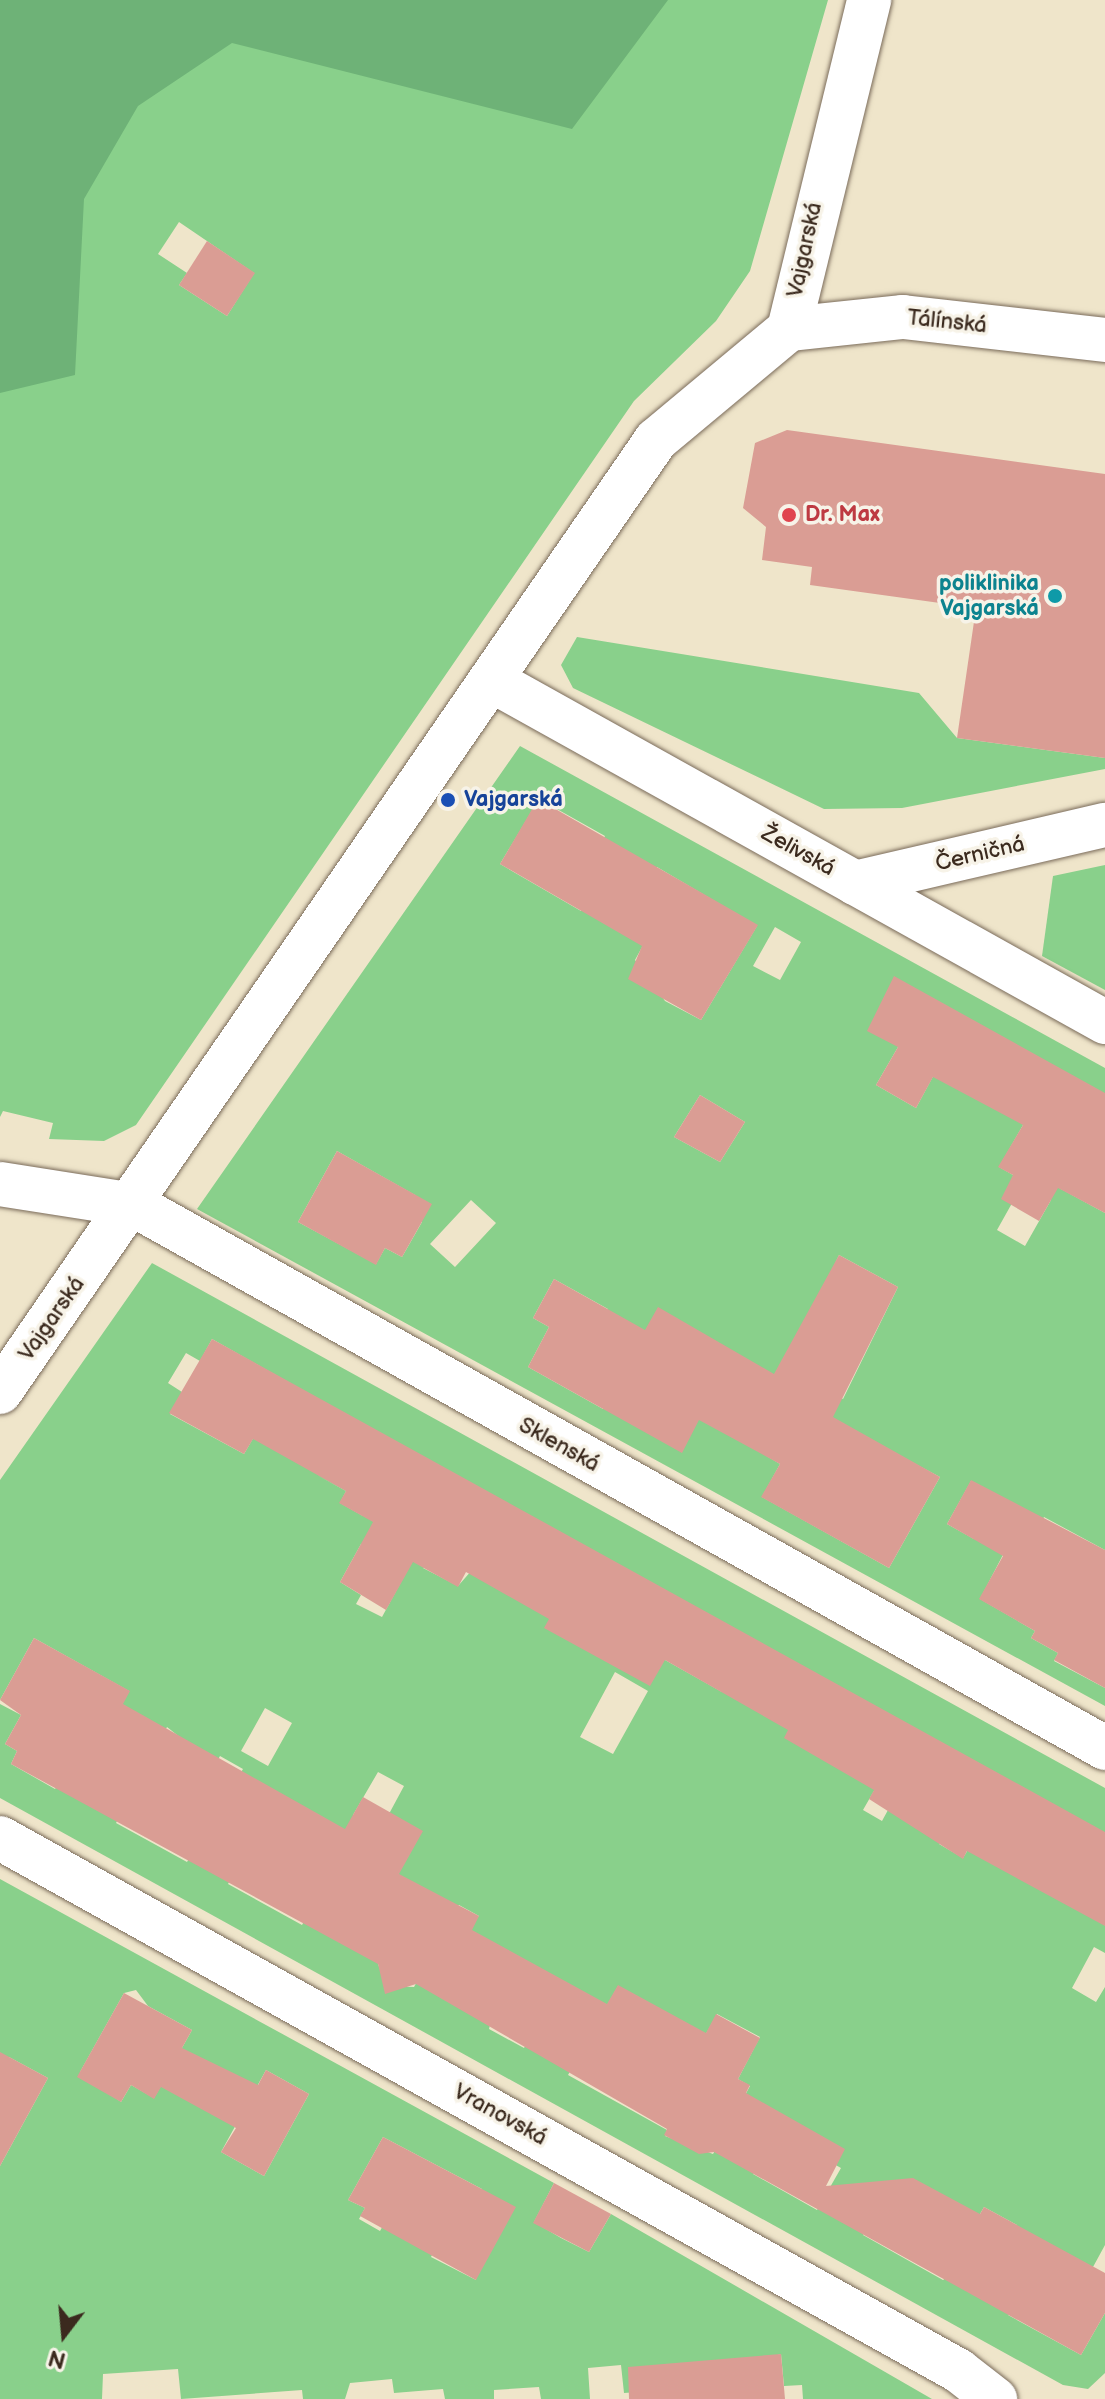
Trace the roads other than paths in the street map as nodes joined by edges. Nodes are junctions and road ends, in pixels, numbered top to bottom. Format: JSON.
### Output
{"nodes":[{"id":1,"x":869,"y":0,"type":"edge"},
{"id":2,"x":789,"y":329,"type":"junction"},
{"id":3,"x":1105,"y":340,"type":"edge"},
{"id":4,"x":491,"y":680,"type":"junction"},
{"id":5,"x":1105,"y":825,"type":"edge"},
{"id":6,"x":855,"y":883,"type":"junction"},
{"id":7,"x":1105,"y":1022,"type":"edge"},
{"id":8,"x":0,"y":1184,"type":"edge"},
{"id":9,"x":134,"y":1205,"type":"junction"},
{"id":10,"x":0,"y":1392,"type":"edge"},
{"id":11,"x":1105,"y":1748,"type":"edge"},
{"id":12,"x":0,"y":1838,"type":"edge"},
{"id":13,"x":995,"y":2399,"type":"edge"}],
"edges":[{"from":1,"to":2,"type":"street","name":"Vajgarská"},
{"from":2,"to":3,"type":"street","name":"Tálínská"},
{"from":2,"to":4,"type":"street","name":"Vajgarská"},
{"from":4,"to":6,"type":"street","name":"Želivská"},
{"from":4,"to":9,"type":"street","name":"Vajgarská"},
{"from":5,"to":6,"type":"street","name":"Černičná"},
{"from":6,"to":7,"type":"street","name":"Želivská"},
{"from":8,"to":9,"type":"street","name":"Sklenská"},
{"from":9,"to":10,"type":"street","name":"Vajgarská"},
{"from":9,"to":11,"type":"street","name":"Sklenská"},
{"from":12,"to":13,"type":"street","name":"Vranovská"}]}
